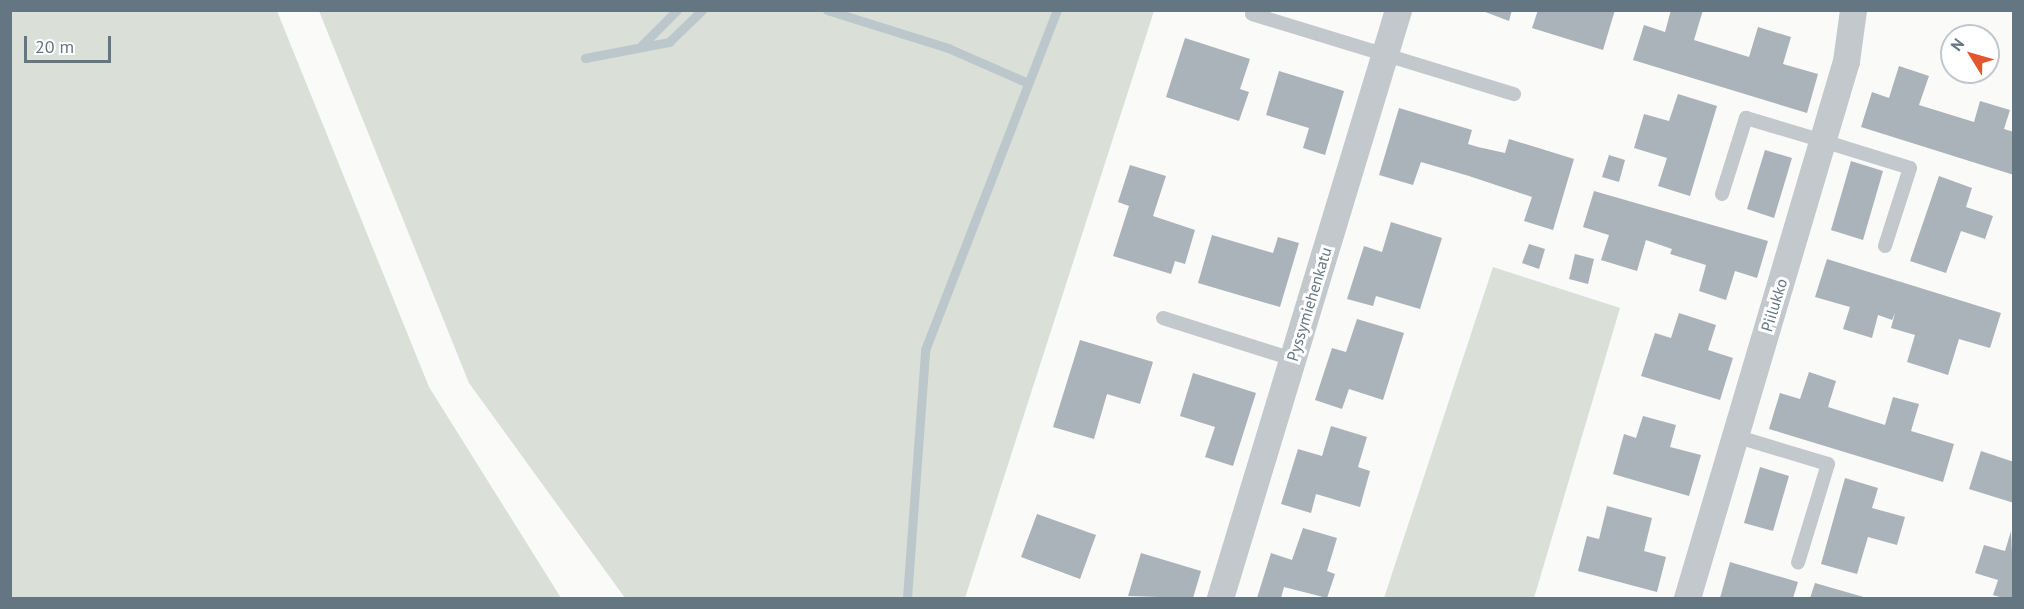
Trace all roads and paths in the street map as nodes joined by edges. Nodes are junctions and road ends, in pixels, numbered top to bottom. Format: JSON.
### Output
{"nodes":[{"id":1,"x":1398,"y":10,"type":"edge"},
{"id":2,"x":1853,"y":10,"type":"edge"},
{"id":3,"x":1252,"y":14,"type":"dead end"},
{"id":4,"x":1385,"y":54,"type":"junction"},
{"id":5,"x":1514,"y":94,"type":"dead end"},
{"id":6,"x":1823,"y":141,"type":"junction"},
{"id":7,"x":1722,"y":194,"type":"dead end"},
{"id":8,"x":1885,"y":246,"type":"dead end"},
{"id":9,"x":1163,"y":318,"type":"dead end"},
{"id":10,"x":1292,"y":359,"type":"junction"},
{"id":11,"x":1735,"y":436,"type":"junction"},
{"id":12,"x":1798,"y":562,"type":"dead end"},
{"id":13,"x":1220,"y":598,"type":"edge"},
{"id":14,"x":1687,"y":598,"type":"edge"}],
"edges":[{"from":1,"to":4,"type":"street","name":"Pyssymiehenkatu"},
{"from":2,"to":6,"type":"street","name":"Piilukko"},
{"from":3,"to":4,"type":"lane"},
{"from":4,"to":5,"type":"lane"},
{"from":4,"to":10,"type":"street","name":"Pyssymiehenkatu"},
{"from":6,"to":7,"type":"lane"},
{"from":6,"to":8,"type":"lane"},
{"from":6,"to":11,"type":"street","name":"Piilukko"},
{"from":9,"to":10,"type":"lane"},
{"from":10,"to":13,"type":"street","name":"Pyssymiehenkatu"},
{"from":11,"to":12,"type":"lane"},
{"from":11,"to":14,"type":"street","name":"Piilukko"}]}
